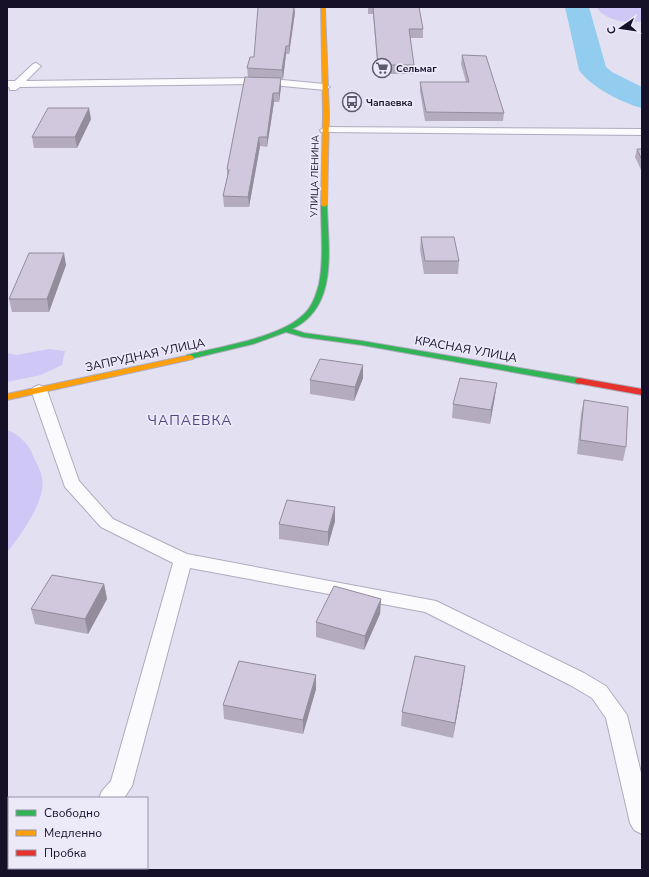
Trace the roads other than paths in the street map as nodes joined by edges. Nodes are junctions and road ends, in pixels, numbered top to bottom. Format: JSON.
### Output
{"nodes":[{"id":1,"x":323,"y":7,"type":"edge"},
{"id":2,"x":36,"y":66,"type":"dead end"},
{"id":3,"x":7,"y":84,"type":"edge"},
{"id":4,"x":17,"y":85,"type":"junction"},
{"id":5,"x":325,"y":86,"type":"junction"},
{"id":6,"x":7,"y":94,"type":"edge"},
{"id":7,"x":325,"y":130,"type":"junction"},
{"id":8,"x":642,"y":132,"type":"edge"},
{"id":9,"x":286,"y":330,"type":"junction"},
{"id":10,"x":39,"y":390,"type":"junction"},
{"id":11,"x":642,"y":392,"type":"edge"},
{"id":12,"x":7,"y":397,"type":"edge"},
{"id":13,"x":183,"y":560,"type":"junction"},
{"id":14,"x":111,"y":797,"type":"edge"},
{"id":15,"x":642,"y":823,"type":"edge"}],
"edges":[{"from":1,"to":5,"type":"street","name":"УЛИЦА ЛЕНИНА"},
{"from":2,"to":4,"type":"lane"},
{"from":3,"to":4,"type":"lane"},
{"from":4,"to":5,"type":"lane"},
{"from":4,"to":6,"type":"lane"},
{"from":5,"to":7,"type":"street","name":"УЛИЦА ЛЕНИНА"},
{"from":7,"to":8,"type":"lane"},
{"from":7,"to":9,"type":"street","name":"УЛИЦА ЛЕНИНА"},
{"from":9,"to":10,"type":"street","name":"ЗАПРУДНАЯ УЛИЦА"},
{"from":9,"to":11,"type":"street","name":"КРАСНАЯ УЛИЦА"},
{"from":10,"to":12,"type":"street","name":"ЗАПРУДНАЯ УЛИЦА"},
{"from":10,"to":13,"type":"lane"},
{"from":13,"to":14,"type":"lane"},
{"from":13,"to":15,"type":"lane"}]}
